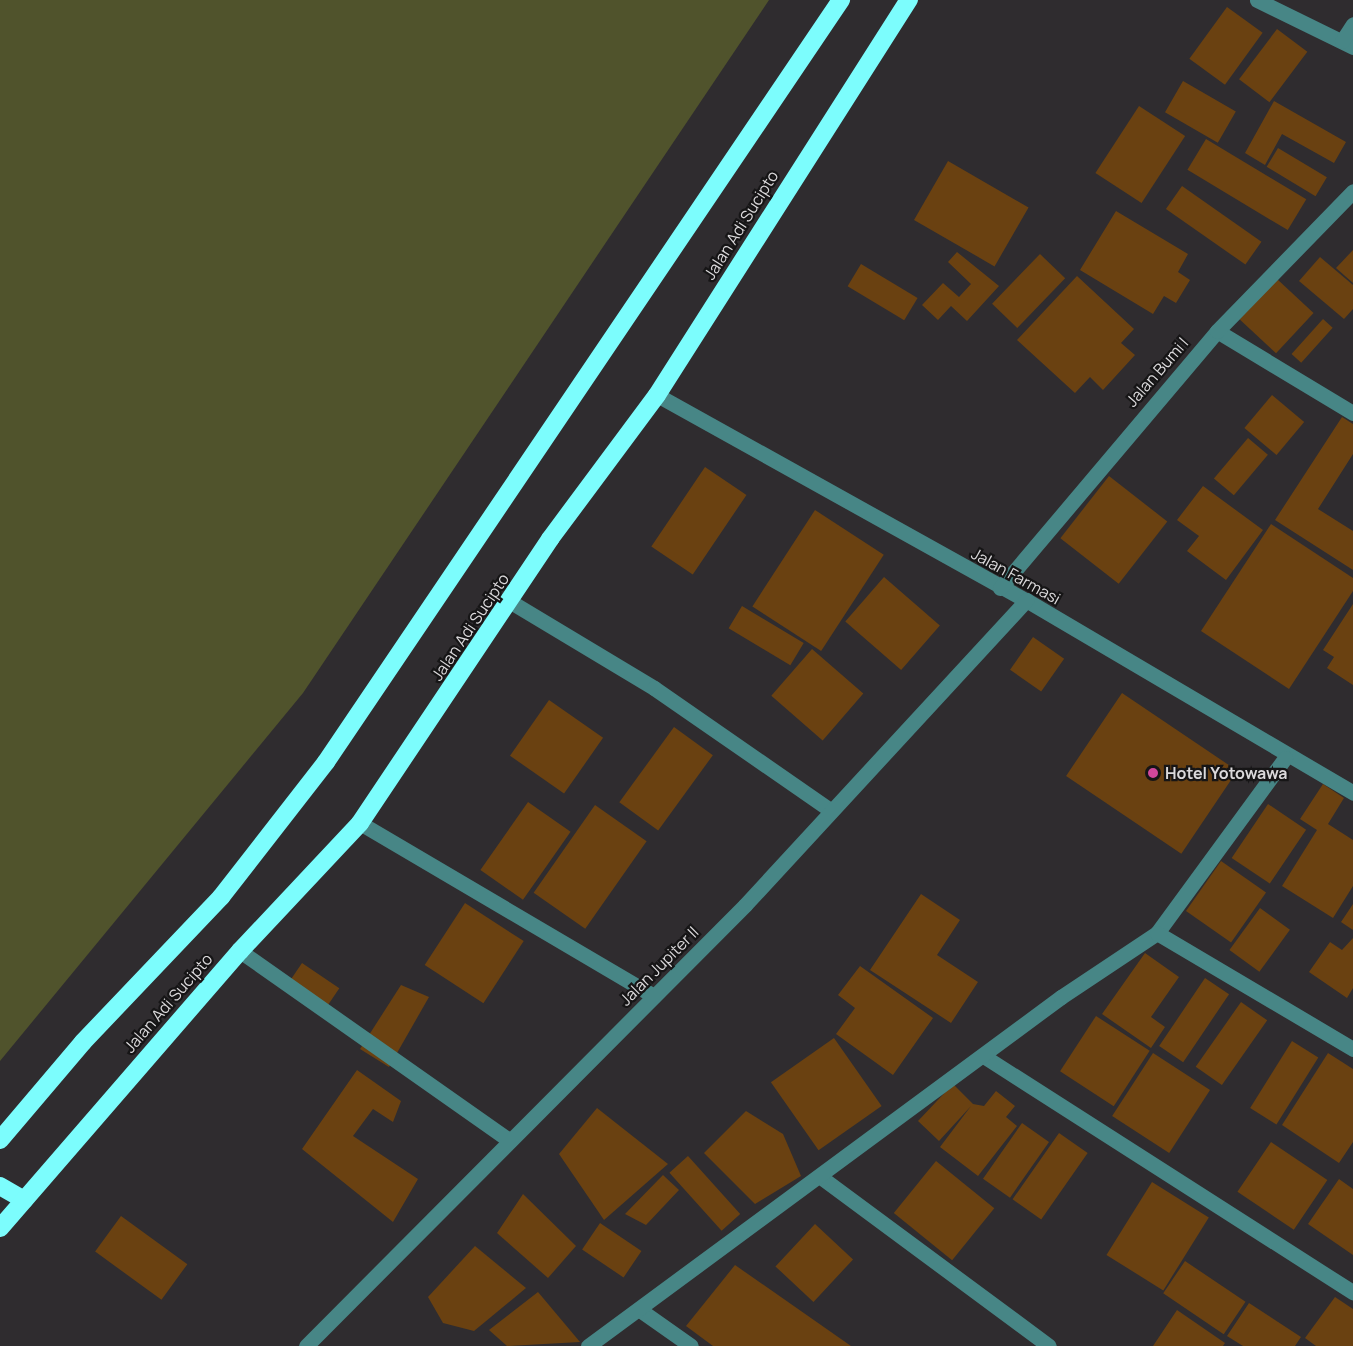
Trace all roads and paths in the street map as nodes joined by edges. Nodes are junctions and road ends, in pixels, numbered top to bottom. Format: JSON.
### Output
{"nodes":[{"id":1,"x":841,"y":0,"type":"edge"},
{"id":2,"x":909,"y":0,"type":"edge"},
{"id":3,"x":1257,"y":0,"type":"edge"},
{"id":4,"x":1353,"y":24,"type":"edge"},
{"id":5,"x":1347,"y":44,"type":"edge"},
{"id":6,"x":1353,"y":191,"type":"edge"},
{"id":7,"x":1217,"y":331,"type":"junction"},
{"id":8,"x":657,"y":395,"type":"junction"},
{"id":9,"x":1353,"y":413,"type":"edge"},
{"id":10,"x":1000,"y":588,"type":"junction"},
{"id":11,"x":1026,"y":600,"type":"junction"},
{"id":12,"x":511,"y":602,"type":"junction"},
{"id":13,"x":1285,"y":758,"type":"junction"},
{"id":14,"x":1353,"y":793,"type":"edge"},
{"id":15,"x":830,"y":810,"type":"junction"},
{"id":16,"x":360,"y":823,"type":"junction"},
{"id":17,"x":1157,"y":933,"type":"junction"},
{"id":18,"x":240,"y":951,"type":"junction"},
{"id":19,"x":654,"y":996,"type":"junction"},
{"id":20,"x":1353,"y":1049,"type":"edge"},
{"id":21,"x":985,"y":1057,"type":"junction"},
{"id":22,"x":0,"y":1140,"type":"edge"},
{"id":23,"x":510,"y":1141,"type":"junction"},
{"id":24,"x":822,"y":1178,"type":"junction"},
{"id":25,"x":0,"y":1185,"type":"edge"},
{"id":26,"x":24,"y":1200,"type":"junction"},
{"id":27,"x":0,"y":1228,"type":"edge"},
{"id":28,"x":1353,"y":1292,"type":"edge"},
{"id":29,"x":640,"y":1310,"type":"junction"},
{"id":30,"x":306,"y":1346,"type":"edge"},
{"id":31,"x":588,"y":1346,"type":"edge"},
{"id":32,"x":691,"y":1346,"type":"edge"},
{"id":33,"x":1049,"y":1346,"type":"edge"}],
"edges":[{"from":1,"to":22,"type":"highway","name":"Jalan Adi Sucipto"},
{"from":2,"to":8,"type":"highway","name":"Jalan Adi Sucipto"},
{"from":3,"to":5,"type":"street"},
{"from":4,"to":5,"type":"street"},
{"from":6,"to":7,"type":"street","name":"Jalan Bumi I"},
{"from":7,"to":9,"type":"street"},
{"from":7,"to":10,"type":"street","name":"Jalan Bumi I"},
{"from":8,"to":10,"type":"street","name":"Jalan Farmasi"},
{"from":8,"to":12,"type":"highway","name":"Jalan Adi Sucipto"},
{"from":10,"to":11,"type":"street","name":"Jalan Farmasi"},
{"from":11,"to":13,"type":"street","name":"Jalan Farmasi"},
{"from":11,"to":15,"type":"street","name":"Jalan Jupiter II"},
{"from":12,"to":15,"type":"street"},
{"from":12,"to":16,"type":"highway","name":"Jalan Adi Sucipto"},
{"from":13,"to":14,"type":"street","name":"Jalan Farmasi"},
{"from":13,"to":17,"type":"street"},
{"from":15,"to":19,"type":"street","name":"Jalan Jupiter II"},
{"from":16,"to":18,"type":"highway","name":"Jalan Adi Sucipto"},
{"from":16,"to":19,"type":"street"},
{"from":17,"to":20,"type":"street"},
{"from":17,"to":21,"type":"street"},
{"from":18,"to":23,"type":"street"},
{"from":18,"to":26,"type":"highway","name":"Jalan Adi Sucipto"},
{"from":19,"to":23,"type":"street","name":"Jalan Jupiter II"},
{"from":21,"to":24,"type":"street"},
{"from":21,"to":28,"type":"street"},
{"from":23,"to":30,"type":"street","name":"Jalan Jupiter II"},
{"from":24,"to":29,"type":"street"},
{"from":24,"to":33,"type":"street"},
{"from":25,"to":26,"type":"highway"},
{"from":26,"to":27,"type":"highway","name":"Jalan Adi Sucipto"},
{"from":29,"to":31,"type":"street"},
{"from":29,"to":32,"type":"street"}]}
